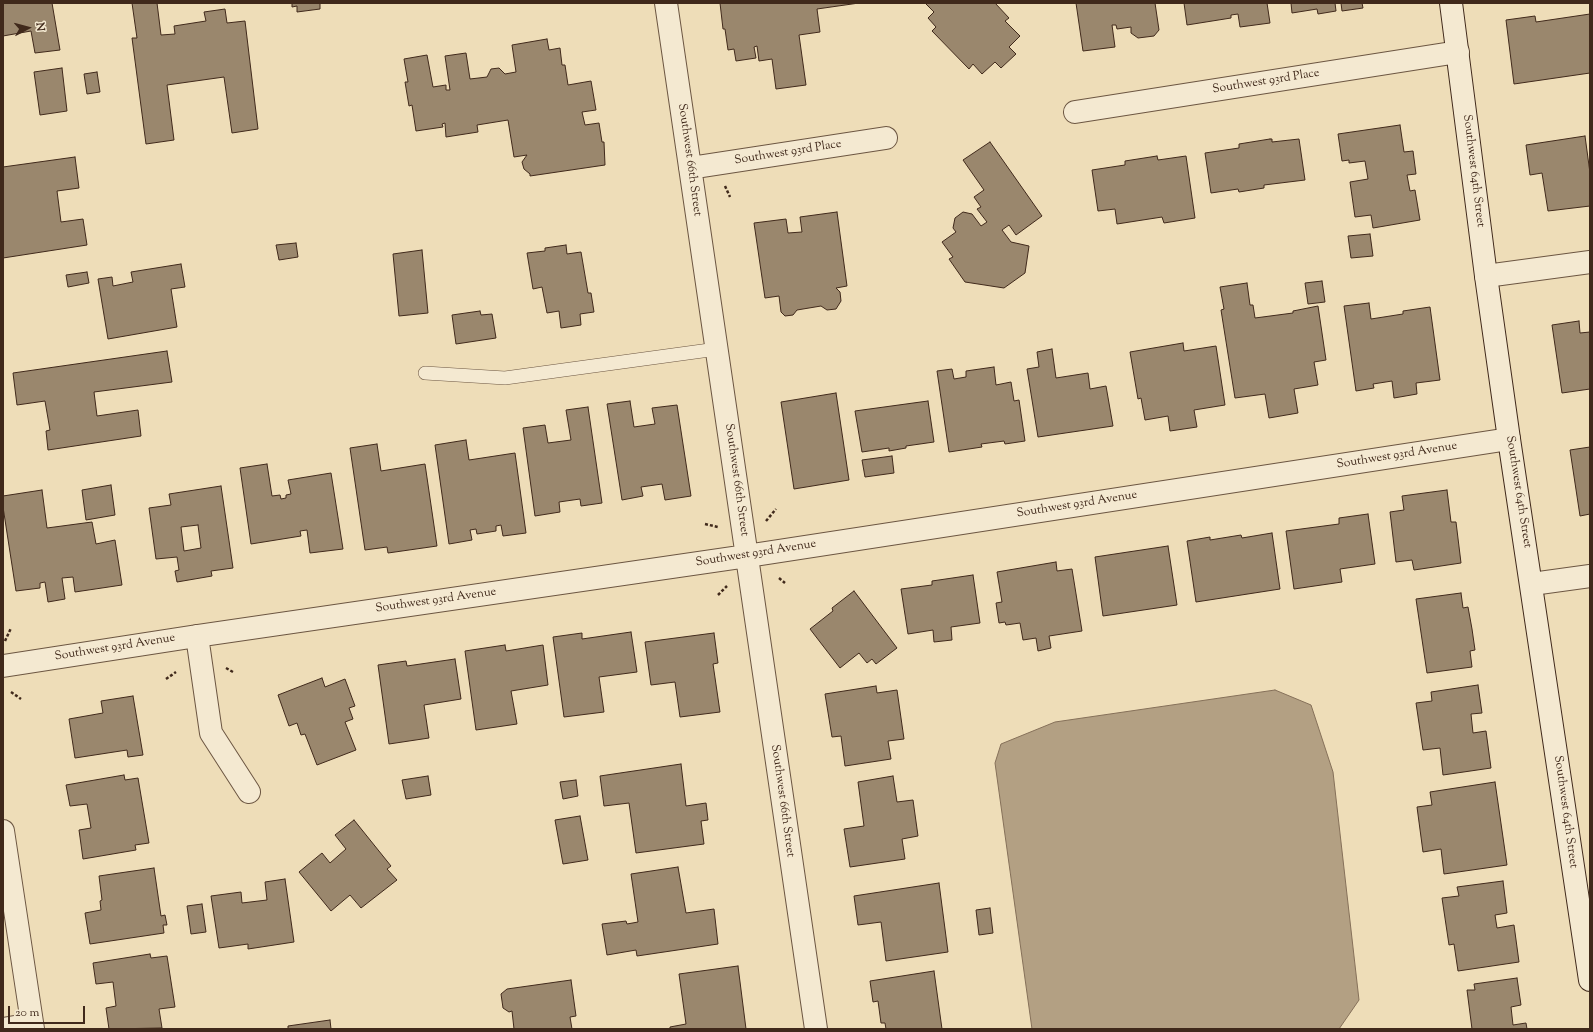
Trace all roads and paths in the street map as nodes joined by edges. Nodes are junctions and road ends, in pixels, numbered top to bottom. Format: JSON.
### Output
{"nodes":[{"id":1,"x":666,"y":3,"type":"edge"},
{"id":2,"x":1451,"y":3,"type":"edge"},
{"id":3,"x":1458,"y":52,"type":"junction"},
{"id":4,"x":1075,"y":112,"type":"dead end"},
{"id":5,"x":886,"y":138,"type":"dead end"},
{"id":6,"x":690,"y":168,"type":"junction"},
{"id":7,"x":723,"y":183,"type":"dead end"},
{"id":8,"x":730,"y":197,"type":"dead end"},
{"id":9,"x":1590,"y":262,"type":"edge"},
{"id":10,"x":1486,"y":276,"type":"junction"},
{"id":11,"x":717,"y":349,"type":"junction"},
{"id":12,"x":425,"y":373,"type":"dead end"},
{"id":13,"x":1510,"y":440,"type":"junction"},
{"id":14,"x":776,"y":509,"type":"dead end"},
{"id":15,"x":766,"y":521,"type":"dead end"},
{"id":16,"x":705,"y":524,"type":"dead end"},
{"id":17,"x":722,"y":528,"type":"dead end"},
{"id":18,"x":747,"y":556,"type":"junction"},
{"id":19,"x":1590,"y":576,"type":"edge"},
{"id":20,"x":779,"y":578,"type":"dead end"},
{"id":21,"x":784,"y":583,"type":"dead end"},
{"id":22,"x":1532,"y":584,"type":"junction"},
{"id":23,"x":727,"y":586,"type":"dead end"},
{"id":24,"x":718,"y":595,"type":"dead end"},
{"id":25,"x":11,"y":628,"type":"dead end"},
{"id":26,"x":197,"y":636,"type":"junction"},
{"id":27,"x":5,"y":642,"type":"dead end"},
{"id":28,"x":3,"y":666,"type":"edge"},
{"id":29,"x":176,"y":672,"type":"dead end"},
{"id":30,"x":166,"y":679,"type":"dead end"},
{"id":31,"x":12,"y":692,"type":"dead end"},
{"id":32,"x":21,"y":699,"type":"dead end"},
{"id":33,"x":249,"y":792,"type":"dead end"},
{"id":34,"x":3,"y":831,"type":"edge"},
{"id":35,"x":1583,"y":888,"type":"edge"},
{"id":36,"x":1590,"y":980,"type":"edge"},
{"id":37,"x":33,"y":1026,"type":"edge"},
{"id":38,"x":3,"y":1029,"type":"edge"},
{"id":39,"x":816,"y":1029,"type":"edge"}],
"edges":[{"from":1,"to":6,"type":"street","name":"Southwest 66th Street"},
{"from":2,"to":3,"type":"street","name":"Southwest 64th Street"},
{"from":3,"to":4,"type":"street","name":"Southwest 93rd Place"},
{"from":3,"to":10,"type":"street","name":"Southwest 64th Street"},
{"from":5,"to":6,"type":"street","name":"Southwest 93rd Place"},
{"from":6,"to":11,"type":"street","name":"Southwest 66th Street"},
{"from":7,"to":8,"type":"path"},
{"from":9,"to":10,"type":"street"},
{"from":10,"to":13,"type":"street","name":"Southwest 64th Street"},
{"from":11,"to":12,"type":"lane"},
{"from":11,"to":18,"type":"street","name":"Southwest 66th Street"},
{"from":13,"to":18,"type":"street","name":"Southwest 93rd Avenue"},
{"from":13,"to":22,"type":"street","name":"Southwest 64th Street"},
{"from":14,"to":15,"type":"path"},
{"from":16,"to":17,"type":"path"},
{"from":18,"to":26,"type":"street","name":"Southwest 93rd Avenue"},
{"from":18,"to":39,"type":"street","name":"Southwest 66th Street"},
{"from":19,"to":22,"type":"street"},
{"from":20,"to":21,"type":"path"},
{"from":22,"to":35,"type":"street","name":"Southwest 64th Street"},
{"from":23,"to":24,"type":"path"},
{"from":25,"to":27,"type":"path"},
{"from":26,"to":28,"type":"street","name":"Southwest 93rd Avenue"},
{"from":26,"to":33,"type":"street"},
{"from":29,"to":30,"type":"path"},
{"from":31,"to":32,"type":"path"},
{"from":34,"to":37,"type":"street"},
{"from":35,"to":36,"type":"street","name":"Southwest 64th Street"},
{"from":37,"to":38,"type":"street"}]}
